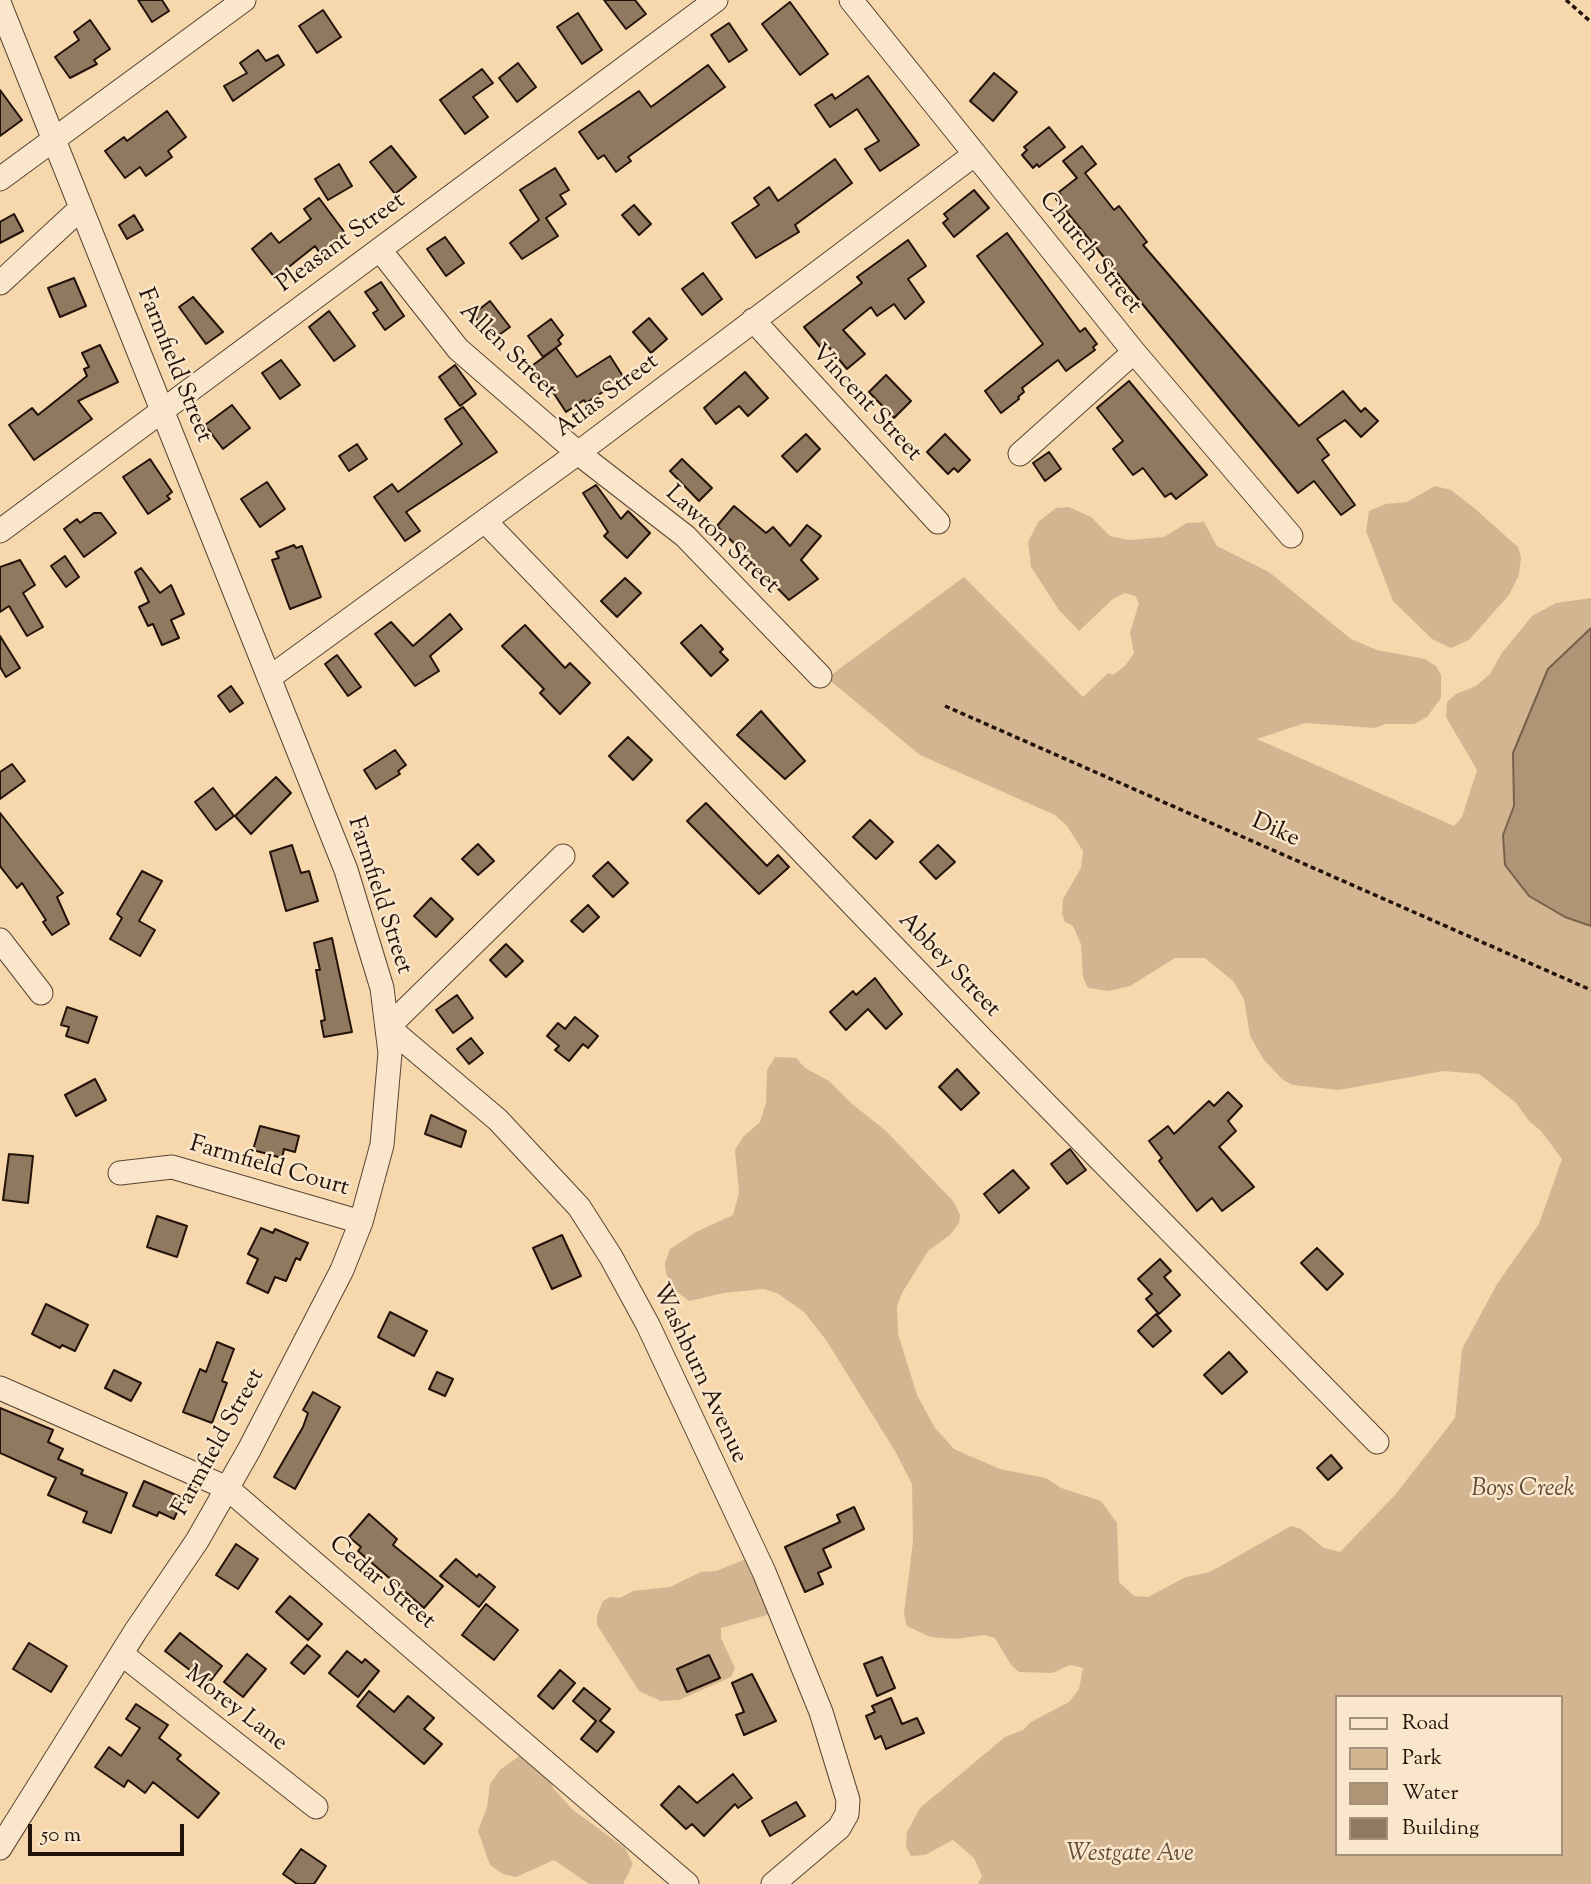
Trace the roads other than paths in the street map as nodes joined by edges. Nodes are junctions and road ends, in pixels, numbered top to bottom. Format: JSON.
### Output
{"nodes":[{"id":1,"x":244,"y":0,"type":"edge"},
{"id":2,"x":716,"y":0,"type":"edge"},
{"id":3,"x":851,"y":0,"type":"edge"},
{"id":4,"x":0,"y":5,"type":"edge"},
{"id":5,"x":54,"y":139,"type":"junction"},
{"id":6,"x":975,"y":154,"type":"junction"},
{"id":7,"x":0,"y":179,"type":"edge"},
{"id":8,"x":81,"y":208,"type":"junction"},
{"id":9,"x":380,"y":250,"type":"junction"},
{"id":10,"x":0,"y":283,"type":"edge"},
{"id":11,"x":753,"y":320,"type":"junction"},
{"id":12,"x":1134,"y":352,"type":"junction"},
{"id":13,"x":161,"y":409,"type":"junction"},
{"id":14,"x":578,"y":453,"type":"junction"},
{"id":15,"x":1020,"y":454,"type":"dead end"},
{"id":16,"x":485,"y":522,"type":"junction"},
{"id":17,"x":938,"y":522,"type":"dead end"},
{"id":18,"x":0,"y":531,"type":"edge"},
{"id":19,"x":1291,"y":536,"type":"dead end"},
{"id":20,"x":820,"y":676,"type":"dead end"},
{"id":21,"x":269,"y":678,"type":"junction"},
{"id":22,"x":563,"y":856,"type":"dead end"},
{"id":23,"x":0,"y":940,"type":"edge"},
{"id":24,"x":41,"y":993,"type":"dead end"},
{"id":25,"x":388,"y":1027,"type":"junction"},
{"id":26,"x":120,"y":1173,"type":"dead end"},
{"id":27,"x":361,"y":1222,"type":"junction"},
{"id":28,"x":0,"y":1388,"type":"edge"},
{"id":29,"x":1377,"y":1442,"type":"dead end"},
{"id":30,"x":227,"y":1488,"type":"junction"},
{"id":31,"x":123,"y":1655,"type":"junction"},
{"id":32,"x":316,"y":1807,"type":"dead end"},
{"id":33,"x":0,"y":1848,"type":"edge"},
{"id":34,"x":687,"y":1884,"type":"edge"},
{"id":35,"x":773,"y":1884,"type":"edge"}],
"edges":[{"from":1,"to":5,"type":"street"},
{"from":2,"to":9,"type":"street","name":"Pleasant Street"},
{"from":3,"to":6,"type":"street","name":"Church Street"},
{"from":4,"to":5,"type":"street","name":"Farmfield Street"},
{"from":5,"to":7,"type":"street"},
{"from":5,"to":8,"type":"street","name":"Farmfield Street"},
{"from":6,"to":11,"type":"street","name":"Atlas Street"},
{"from":6,"to":12,"type":"street","name":"Church Street"},
{"from":8,"to":10,"type":"street"},
{"from":8,"to":13,"type":"street","name":"Farmfield Street"},
{"from":9,"to":13,"type":"street","name":"Pleasant Street"},
{"from":9,"to":14,"type":"street","name":"Allen Street"},
{"from":11,"to":14,"type":"street","name":"Atlas Street"},
{"from":11,"to":17,"type":"street","name":"Vincent Street"},
{"from":12,"to":15,"type":"street"},
{"from":12,"to":19,"type":"street","name":"Church Street"},
{"from":13,"to":18,"type":"street","name":"Pleasant Street"},
{"from":13,"to":21,"type":"street","name":"Farmfield Street"},
{"from":14,"to":16,"type":"street","name":"Atlas Street"},
{"from":14,"to":20,"type":"street","name":"Lawton Street"},
{"from":16,"to":21,"type":"street","name":"Atlas Street"},
{"from":16,"to":29,"type":"street","name":"Abbey Street"},
{"from":21,"to":25,"type":"street","name":"Farmfield Street"},
{"from":22,"to":25,"type":"street"},
{"from":23,"to":24,"type":"street"},
{"from":25,"to":27,"type":"street","name":"Farmfield Street"},
{"from":25,"to":35,"type":"street","name":"Washburn Avenue"},
{"from":26,"to":27,"type":"street","name":"Farmfield Court"},
{"from":27,"to":30,"type":"street","name":"Farmfield Street"},
{"from":28,"to":30,"type":"street","name":"Cedar Street"},
{"from":30,"to":31,"type":"street","name":"Farmfield Street"},
{"from":30,"to":34,"type":"street","name":"Cedar Street"},
{"from":31,"to":32,"type":"street","name":"Morey Lane"},
{"from":31,"to":33,"type":"street","name":"Farmfield Street"}]}
